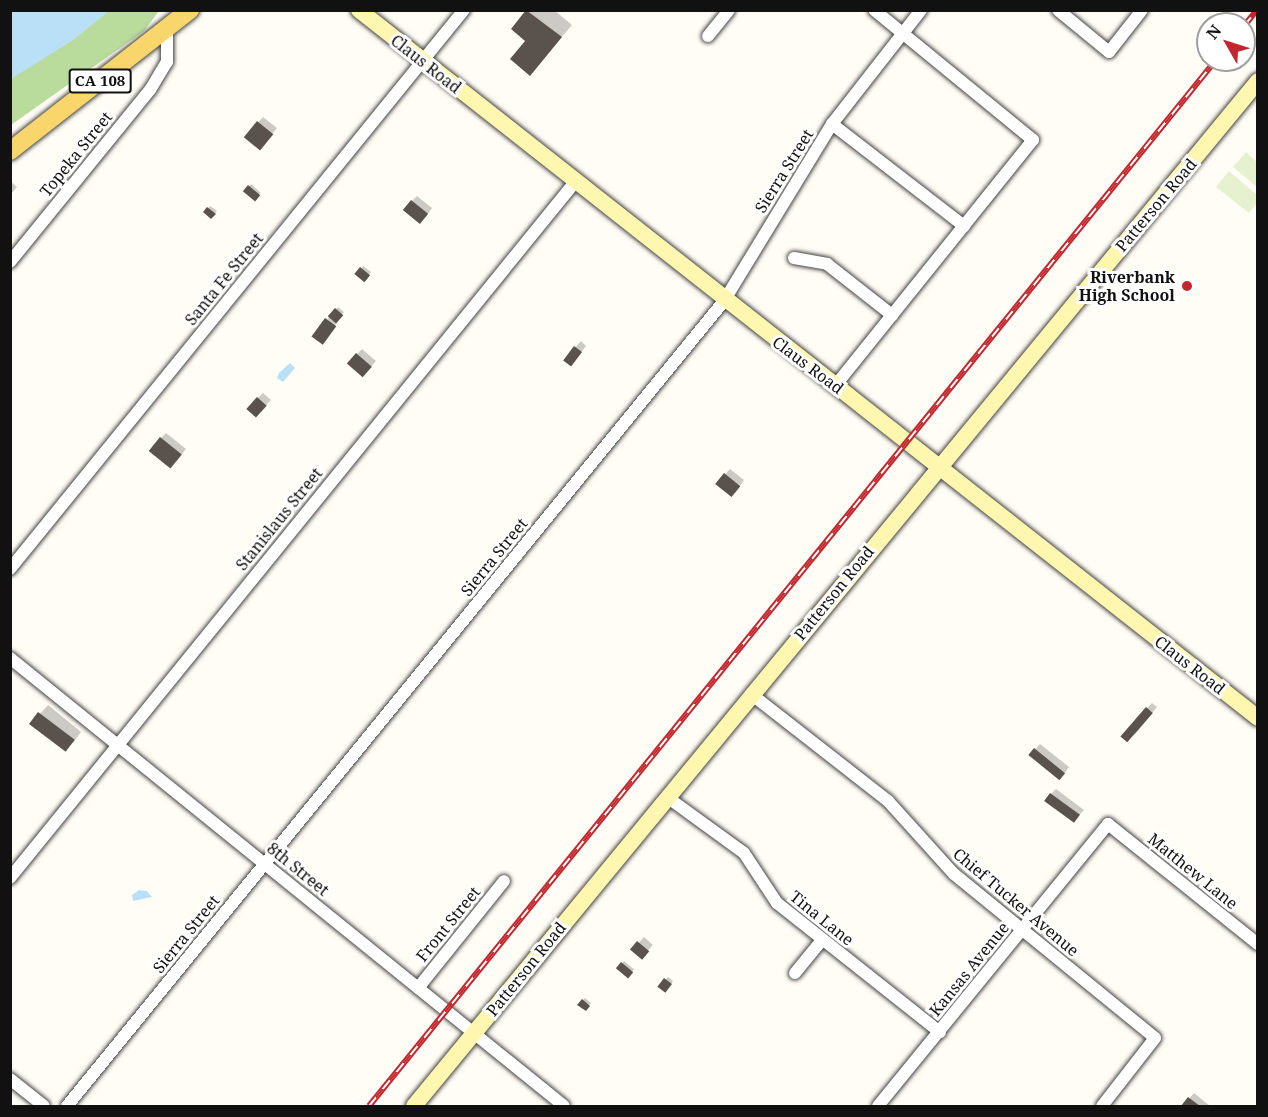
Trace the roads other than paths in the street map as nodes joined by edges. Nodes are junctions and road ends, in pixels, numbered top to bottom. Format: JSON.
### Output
{"nodes":[{"id":1,"x":190,"y":10,"type":"edge"},
{"id":2,"x":359,"y":10,"type":"edge"},
{"id":3,"x":464,"y":10,"type":"edge"},
{"id":4,"x":729,"y":10,"type":"edge"},
{"id":5,"x":874,"y":10,"type":"edge"},
{"id":6,"x":921,"y":10,"type":"edge"},
{"id":7,"x":1058,"y":10,"type":"edge"},
{"id":8,"x":1142,"y":10,"type":"edge"},
{"id":9,"x":167,"y":30,"type":"junction"},
{"id":10,"x":901,"y":33,"type":"junction"},
{"id":11,"x":708,"y":36,"type":"dead end"},
{"id":12,"x":422,"y":62,"type":"junction"},
{"id":13,"x":1257,"y":81,"type":"edge"},
{"id":14,"x":832,"y":124,"type":"junction"},
{"id":15,"x":10,"y":150,"type":"edge"},
{"id":16,"x":575,"y":182,"type":"junction"},
{"id":17,"x":964,"y":226,"type":"junction"},
{"id":18,"x":794,"y":258,"type":"dead end"},
{"id":19,"x":10,"y":262,"type":"edge"},
{"id":20,"x":724,"y":301,"type":"junction"},
{"id":21,"x":892,"y":315,"type":"junction"},
{"id":22,"x":835,"y":386,"type":"junction"},
{"id":23,"x":939,"y":467,"type":"junction"},
{"id":24,"x":10,"y":569,"type":"edge"},
{"id":25,"x":10,"y":658,"type":"edge"},
{"id":26,"x":751,"y":694,"type":"junction"},
{"id":27,"x":1257,"y":718,"type":"edge"},
{"id":28,"x":118,"y":745,"type":"junction"},
{"id":29,"x":667,"y":797,"type":"junction"},
{"id":30,"x":1108,"y":824,"type":"joint"},
{"id":31,"x":265,"y":864,"type":"junction"},
{"id":32,"x":10,"y":878,"type":"edge"},
{"id":33,"x":504,"y":881,"type":"dead end"},
{"id":34,"x":1022,"y":929,"type":"junction"},
{"id":35,"x":822,"y":940,"type":"junction"},
{"id":36,"x":1257,"y":944,"type":"edge"},
{"id":37,"x":795,"y":973,"type":"dead end"},
{"id":38,"x":418,"y":988,"type":"junction"},
{"id":39,"x":940,"y":1032,"type":"junction"},
{"id":40,"x":474,"y":1034,"type":"junction"},
{"id":41,"x":10,"y":1079,"type":"edge"},
{"id":42,"x":44,"y":1107,"type":"edge"},
{"id":43,"x":67,"y":1107,"type":"edge"},
{"id":44,"x":414,"y":1107,"type":"edge"},
{"id":45,"x":564,"y":1107,"type":"edge"},
{"id":46,"x":878,"y":1107,"type":"edge"},
{"id":47,"x":1102,"y":1107,"type":"edge"}],
"edges":[{"from":1,"to":9,"type":"main road","number":"CA 108"},
{"from":2,"to":12,"type":"main road","name":"Claus Road"},
{"from":3,"to":12,"type":"street","name":"Santa Fe Street"},
{"from":4,"to":11,"type":"street"},
{"from":5,"to":10,"type":"street"},
{"from":6,"to":10,"type":"street","name":"Sierra Street"},
{"from":7,"to":8,"type":"street"},
{"from":9,"to":15,"type":"main road","number":"CA 108"},
{"from":9,"to":19,"type":"street","name":"Topeka Street"},
{"from":10,"to":14,"type":"street","name":"Sierra Street"},
{"from":10,"to":17,"type":"street"},
{"from":12,"to":16,"type":"main road","name":"Claus Road"},
{"from":12,"to":24,"type":"street","name":"Santa Fe Street"},
{"from":13,"to":23,"type":"main road","name":"Patterson Road"},
{"from":14,"to":17,"type":"street"},
{"from":14,"to":20,"type":"street","name":"Sierra Street"},
{"from":16,"to":20,"type":"main road","name":"Claus Road"},
{"from":16,"to":28,"type":"street","name":"Stanislaus Street"},
{"from":17,"to":21,"type":"street"},
{"from":18,"to":21,"type":"street"},
{"from":20,"to":22,"type":"main road","name":"Claus Road"},
{"from":20,"to":31,"type":"street","name":"Sierra Street"},
{"from":21,"to":22,"type":"street"},
{"from":22,"to":23,"type":"main road","name":"Claus Road"},
{"from":23,"to":26,"type":"main road","name":"Patterson Road"},
{"from":23,"to":27,"type":"main road","name":"Claus Road"},
{"from":25,"to":28,"type":"street","name":"8th Street"},
{"from":26,"to":29,"type":"main road","name":"Patterson Road"},
{"from":26,"to":34,"type":"street","name":"Chief Tucker Avenue"},
{"from":28,"to":31,"type":"street","name":"8th Street"},
{"from":28,"to":32,"type":"street","name":"Stanislaus Street"},
{"from":29,"to":35,"type":"street","name":"Tina Lane"},
{"from":29,"to":40,"type":"main road","name":"Patterson Road"},
{"from":30,"to":34,"type":"street","name":"Kansas Avenue"},
{"from":30,"to":36,"type":"street","name":"Matthew Lane"},
{"from":31,"to":38,"type":"street","name":"8th Street"},
{"from":31,"to":43,"type":"street","name":"Sierra Street"},
{"from":33,"to":38,"type":"street","name":"Front Street"},
{"from":34,"to":39,"type":"street","name":"Kansas Avenue"},
{"from":34,"to":47,"type":"street","name":"Chief Tucker Avenue"},
{"from":35,"to":37,"type":"street"},
{"from":35,"to":39,"type":"street","name":"Tina Lane"},
{"from":38,"to":40,"type":"street","name":"8th Street"},
{"from":39,"to":46,"type":"street","name":"Kansas Avenue"},
{"from":40,"to":44,"type":"main road","name":"Patterson Road"},
{"from":40,"to":45,"type":"street","name":"8th Street"},
{"from":41,"to":42,"type":"street"}]}
